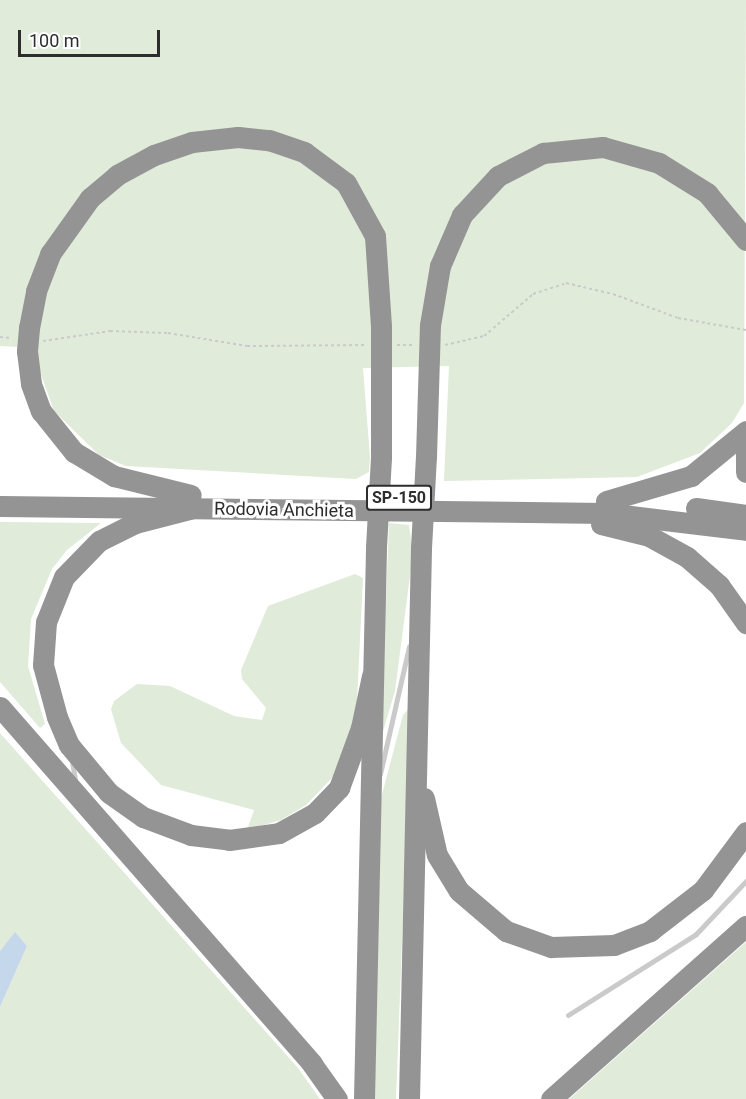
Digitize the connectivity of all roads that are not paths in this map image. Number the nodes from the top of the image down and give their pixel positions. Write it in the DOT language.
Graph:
graph roads {
  1 [pos="746,240"];
  2 [pos="746,431"];
  3 [pos="746,472"];
  4 [pos="0,493"];
  5 [pos="606,501"];
  6 [pos="192,502"];
  7 [pos="0,506"];
  8 [pos="508,514"];
  9 [pos="746,515"];
  10 [pos="746,530"];
  11 [pos="418,602"];
  12 [pos="746,623"];
  13 [pos="372,676"];
  14 [pos="0,707"];
  15 [pos="415,733"];
  16 [pos="69,745"];
  17 [pos="78,798"];
  18 [pos="371,808"];
  19 [pos="746,832"];
  20 [pos="746,881"];
  21 [pos="746,926"];
  22 [pos="568,1015"];
  23 [pos="337,1099"];
  24 [pos="364,1099"];
  25 [pos="409,1099"];
  26 [pos="551,1099"];
  1 -- 11 [label="highway, bridge"];
  2 -- 3 [label="highway"];
  2 -- 5 [label="highway"];
  4 -- 6 [label="highway, Rodovia Anchieta / SP-150"];
  5 -- 6 [label="highway, Rodovia Anchieta / SP-150"];
  5 -- 9 [label="highway, Rodovia Anchieta / SP-150"];
  6 -- 7 [label="highway, Rodovia Anchieta / SP-150"];
  6 -- 8 [label="highway, Rodovia Anchieta / SP-150"];
  6 -- 13 [label="highway, bridge"];
  6 -- 16 [label="highway"];
  8 -- 10 [label="highway, Rodovia Anchieta / SP-150"];
  8 -- 12 [label="highway"];
  11 -- 15 [label="highway"];
  11 -- 18 [label="lane"];
  13 -- 16 [label="highway"];
  13 -- 18 [label="highway"];
  14 -- 17 [label="highway"];
  15 -- 19 [label="highway"];
  15 -- 25 [label="highway"];
  16 -- 17 [label="lane"];
  17 -- 23 [label="highway"];
  18 -- 24 [label="highway"];
  20 -- 22 [label="lane"];
  21 -- 26 [label="highway"];
}
